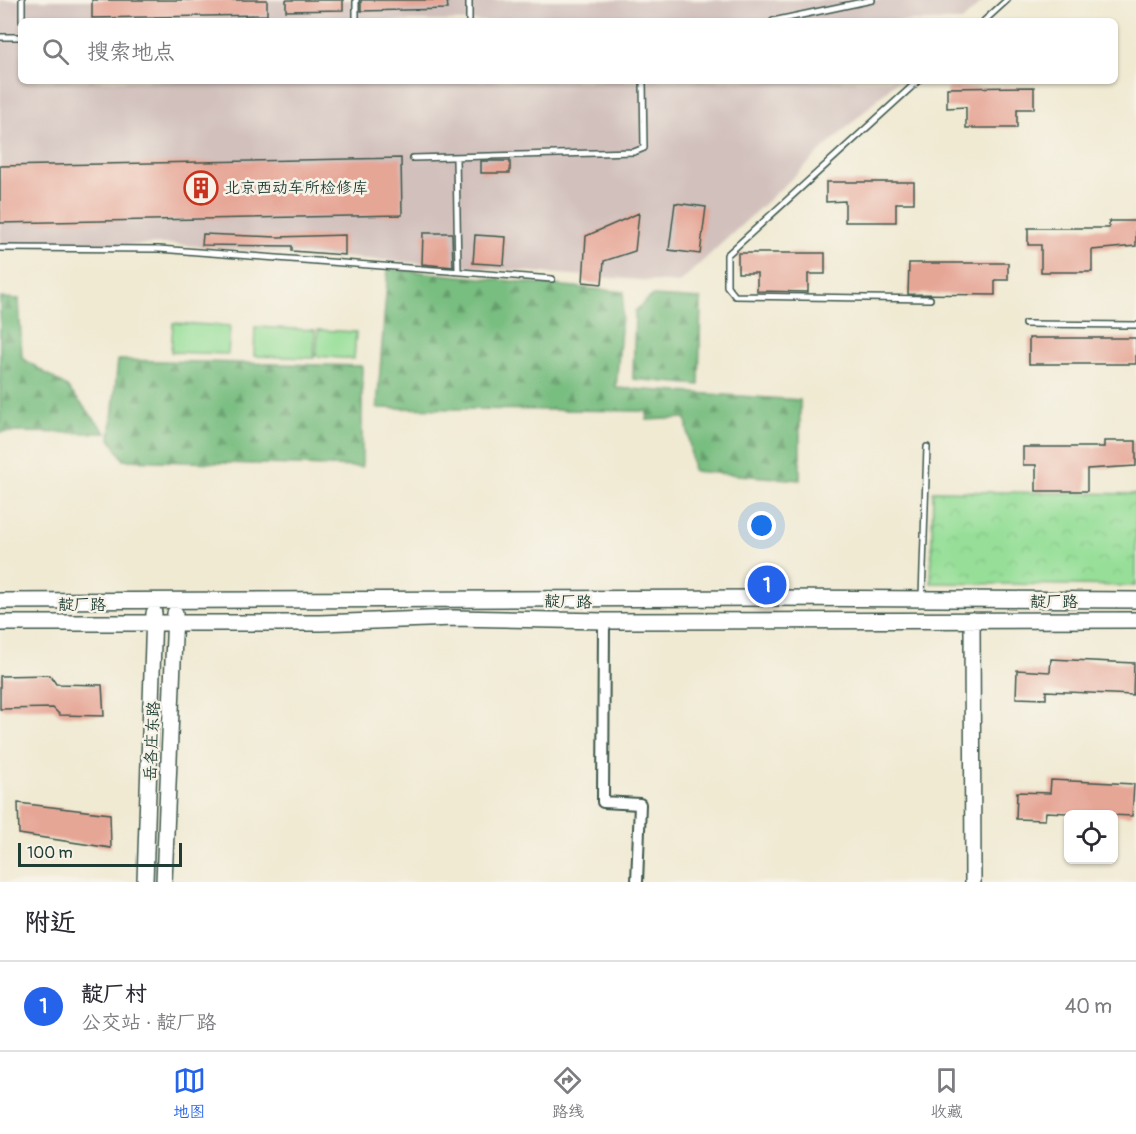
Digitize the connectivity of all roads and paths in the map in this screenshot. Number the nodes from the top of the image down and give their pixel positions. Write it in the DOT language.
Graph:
graph roads {
  1 [pos="22,0"];
  2 [pos="356,0"];
  3 [pos="469,0"];
  4 [pos="872,0"];
  5 [pos="1006,0"];
  6 [pos="22,18"];
  7 [pos="356,18"];
  8 [pos="469,18"];
  9 [pos="787,18"];
  10 [pos="987,18"];
  11 [pos="0,37"];
  12 [pos="18,37"];
  13 [pos="643,84"];
  14 [pos="915,84"];
  15 [pos="413,158"];
  16 [pos="456,158"];
  17 [pos="0,248"];
  18 [pos="458,271"];
  19 [pos="552,279"];
  20 [pos="930,299"];
  21 [pos="1025,324"];
  22 [pos="1136,326"];
  23 [pos="927,447"];
  24 [pos="922,599"];
  25 [pos="1136,600"];
  26 [pos="0,601"];
  27 [pos="155,601"];
  28 [pos="176,601"];
  29 [pos="972,620"];
  30 [pos="1136,620"];
  31 [pos="604,621"];
  32 [pos="0,623"];
  33 [pos="154,623"];
  34 [pos="175,623"];
  35 [pos="145,882"];
  36 [pos="164,882"];
  37 [pos="637,882"];
  38 [pos="974,882"];
  1 -- 6 [label="lane"];
  2 -- 7 [label="lane"];
  3 -- 8 [label="lane"];
  4 -- 9 [label="lane"];
  5 -- 10 [label="lane"];
  11 -- 12 [label="lane"];
  13 -- 16 [label="lane"];
  14 -- 20 [label="lane"];
  15 -- 16 [label="lane"];
  16 -- 18 [label="lane"];
  17 -- 18 [label="lane"];
  18 -- 19 [label="lane"];
  21 -- 22 [label="lane"];
  23 -- 24 [label="lane"];
  24 -- 25 [label="main road"];
  24 -- 28 [label="main road"];
  26 -- 27 [label="main road"];
  27 -- 28 [label="main road"];
  27 -- 33 [label="main road, 岳各庄东路"];
  28 -- 34 [label="main road, 岳各庄东路"];
  29 -- 30 [label="main road, 靛厂路"];
  29 -- 31 [label="main road, 靛厂路"];
  29 -- 38 [label="main road"];
  31 -- 34 [label="main road, 靛厂路"];
  31 -- 37 [label="street"];
  32 -- 33 [label="main road, 靛厂路"];
  33 -- 34 [label="main road, 靛厂路"];
  33 -- 35 [label="main road, 岳各庄东路"];
  34 -- 36 [label="main road, 岳各庄东路"];
}
